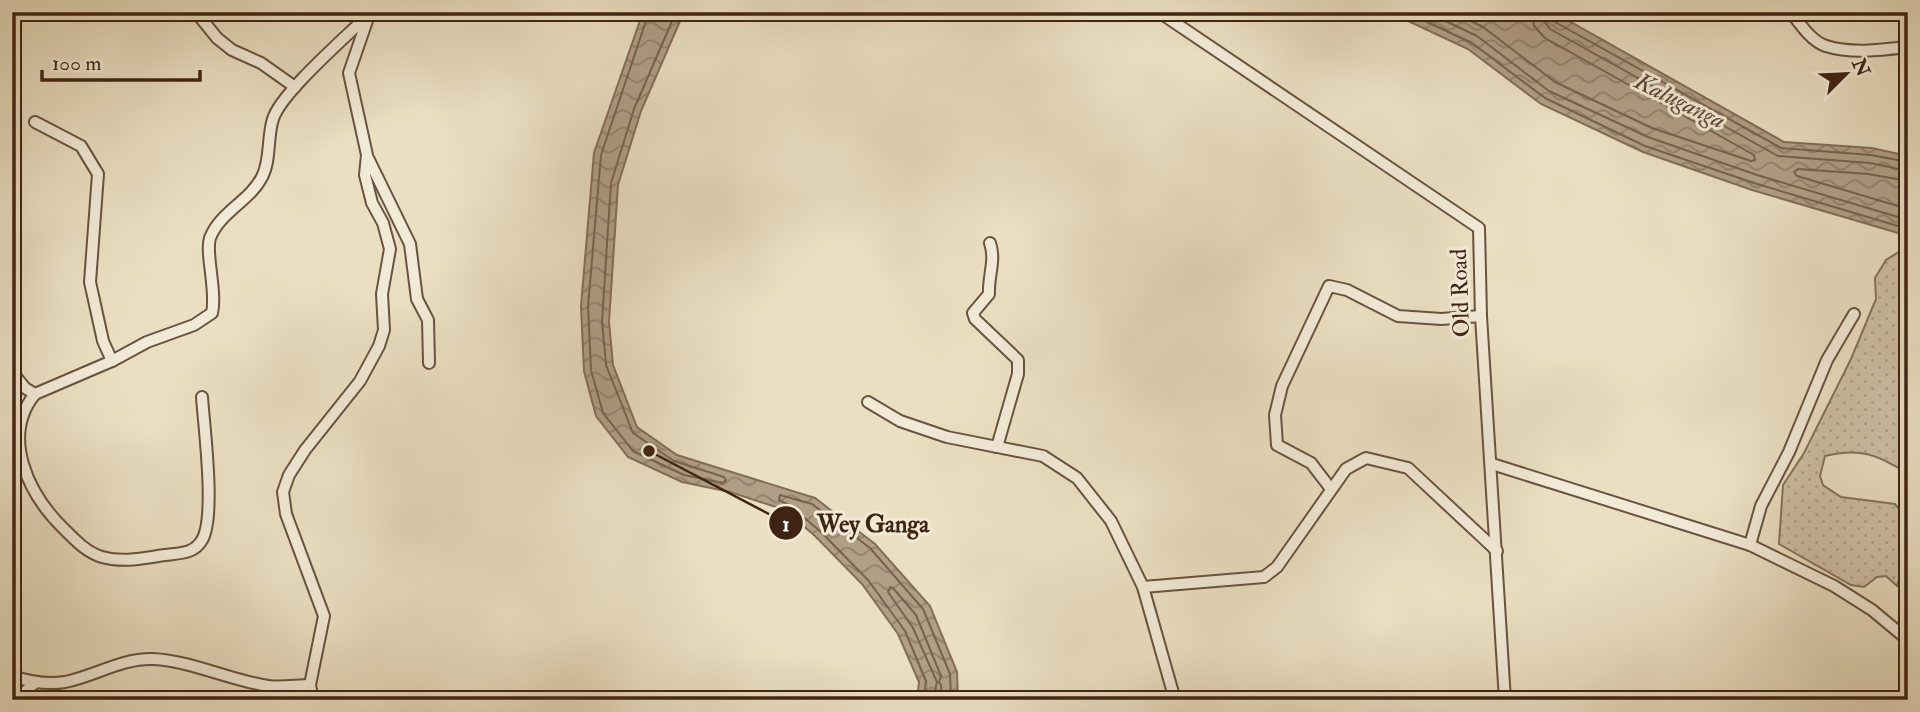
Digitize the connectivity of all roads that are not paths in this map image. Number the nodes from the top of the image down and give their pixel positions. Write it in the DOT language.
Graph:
graph roads {
  1 [pos="195,12"];
  2 [pos="1159,12"];
  3 [pos="1791,12"];
  4 [pos="369,13"];
  5 [pos="1908,47"];
  6 [pos="295,87"];
  7 [pos="35,121"];
  8 [pos="367,155"];
  9 [pos="990,243"];
  10 [pos="1854,314"];
  11 [pos="1481,316"];
  12 [pos="112,361"];
  13 [pos="429,363"];
  14 [pos="12,372"];
  15 [pos="35,394"];
  16 [pos="202,397"];
  17 [pos="868,402"];
  18 [pos="996,447"];
  19 [pos="1492,464"];
  20 [pos="1331,489"];
  21 [pos="1749,545"];
  22 [pos="1497,551"];
  23 [pos="1143,587"];
  24 [pos="1908,639"];
  25 [pos="12,676"];
  26 [pos="35,683"];
  27 [pos="310,685"];
  28 [pos="15,700"];
  29 [pos="313,700"];
  30 [pos="1175,700"];
  31 [pos="1505,700"];
  1 -- 6 [label="street"];
  2 -- 11 [label="street, Old Road"];
  3 -- 5 [label="street"];
  4 -- 6 [label="street"];
  4 -- 8 [label="street"];
  6 -- 12 [label="street"];
  7 -- 12 [label="street"];
  8 -- 13 [label="street"];
  8 -- 27 [label="street"];
  9 -- 18 [label="street"];
  10 -- 21 [label="street"];
  11 -- 19 [label="street, Old Road"];
  11 -- 20 [label="street"];
  12 -- 15 [label="street"];
  14 -- 15 [label="street"];
  15 -- 16 [label="street"];
  17 -- 18 [label="street"];
  18 -- 23 [label="street"];
  19 -- 21 [label="street"];
  19 -- 22 [label="street, Old Road"];
  20 -- 22 [label="street"];
  20 -- 23 [label="street"];
  21 -- 24 [label="street"];
  22 -- 31 [label="street, Old Road"];
  23 -- 30 [label="street"];
  25 -- 26 [label="street"];
  26 -- 27 [label="street"];
  26 -- 28 [label="street"];
  27 -- 29 [label="street"];
}
